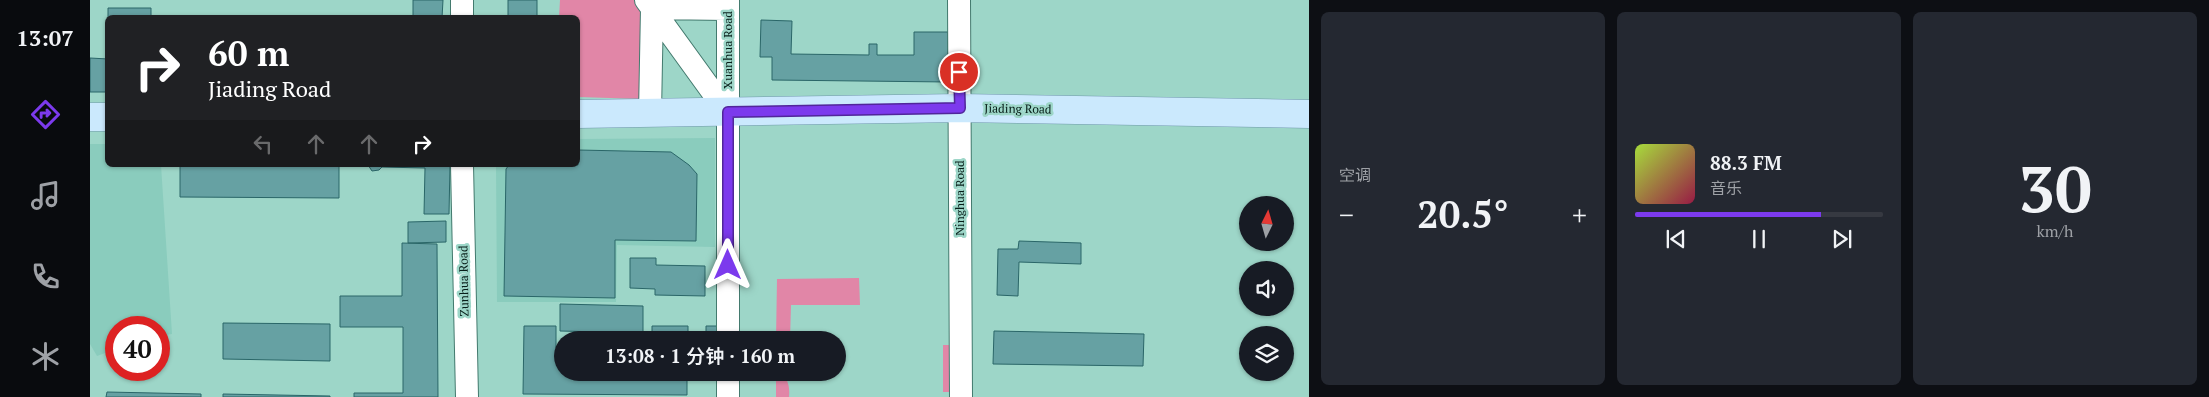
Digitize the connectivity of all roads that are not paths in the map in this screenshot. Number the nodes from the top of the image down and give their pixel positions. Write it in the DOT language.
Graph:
graph roads {
  1 [pos="462,0"];
  2 [pos="959,0"];
  3 [pos="649,4"];
  4 [pos="728,4"];
  5 [pos="462,15"];
  6 [pos="960,108"];
  7 [pos="728,112"];
  8 [pos="650,113"];
  9 [pos="580,114"];
  10 [pos="1309,114"];
  11 [pos="90,117"];
  12 [pos="105,117"];
  13 [pos="462,167"];
  14 [pos="728,331"];
  15 [pos="728,381"];
  16 [pos="466,397"];
  17 [pos="728,397"];
  18 [pos="960,397"];
  1 -- 5 [label="street"];
  2 -- 6 [label="street, Ninghua Road"];
  3 -- 4 [label="street"];
  3 -- 7 [label="street"];
  3 -- 8 [label="street"];
  4 -- 7 [label="street, Xuanhua Road"];
  6 -- 7 [label="main road, Jiading Road"];
  6 -- 10 [label="main road, Jiading Road"];
  6 -- 18 [label="street, Ninghua Road"];
  7 -- 8 [label="main road, Jiading Road"];
  7 -- 14 [label="street, Xuanhua Road"];
  8 -- 9 [label="main road, Jiading Road"];
  11 -- 12 [label="main road"];
  13 -- 16 [label="street, Zunhua Road"];
  15 -- 17 [label="street"];
}
